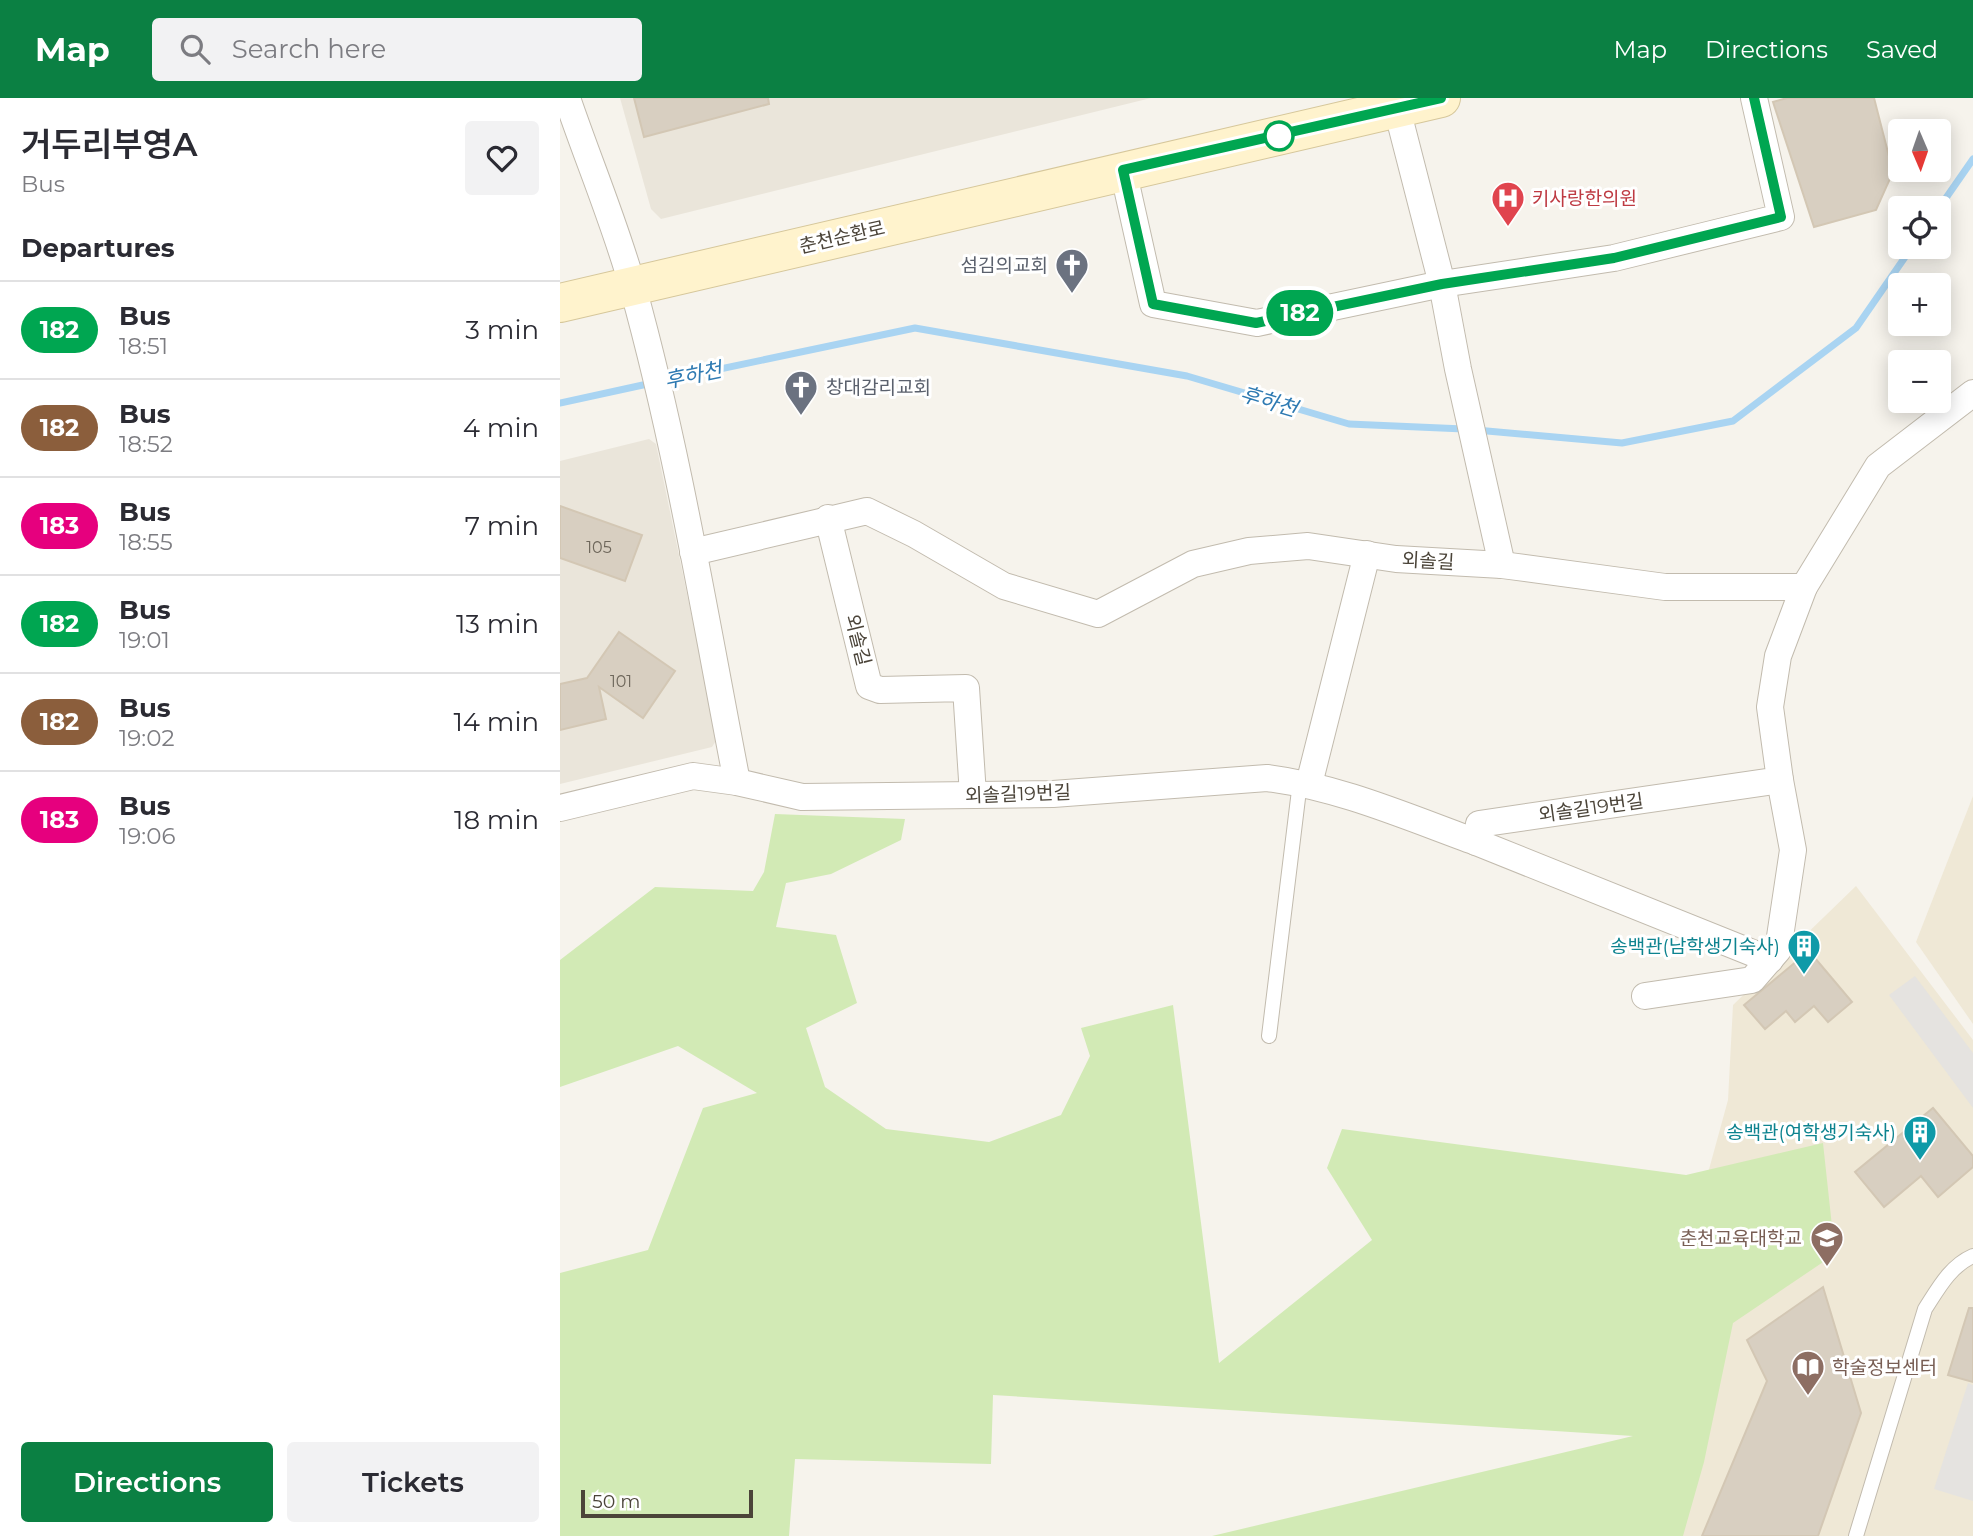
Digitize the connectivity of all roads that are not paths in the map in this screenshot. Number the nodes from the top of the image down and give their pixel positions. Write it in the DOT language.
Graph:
graph roads {
  1 [pos="566,98"];
  2 [pos="1441,98"];
  3 [pos="1754,98"];
  4 [pos="1394,104"];
  5 [pos="1123,170"];
  6 [pos="1442,284"];
  7 [pos="632,286"];
  8 [pos="560,303"];
  9 [pos="1973,393"];
  10 [pos="828,518"];
  11 [pos="693,552"];
  12 [pos="1367,554"];
  13 [pos="1502,565"];
  14 [pos="1804,587"];
  15 [pos="1780,780"];
  16 [pos="737,782"];
  17 [pos="1304,783"];
  18 [pos="973,795"];
  19 [pos="560,808"];
  20 [pos="1476,842"];
  21 [pos="1770,960"];
  22 [pos="1645,996"];
  23 [pos="1269,1037"];
  24 [pos="1973,1256"];
  25 [pos="1856,1536"];
  1 -- 7 [label="street"];
  2 -- 4 [label="street, 춘천순환로"];
  3 -- 6 [label="street"];
  4 -- 5 [label="street, 춘천순환로"];
  4 -- 6 [label="street"];
  5 -- 6 [label="street"];
  5 -- 7 [label="street, 춘천순환로"];
  6 -- 13 [label="street"];
  7 -- 8 [label="street, 춘천순환로"];
  7 -- 11 [label="street"];
  9 -- 14 [label="street"];
  10 -- 11 [label="street, 외솔길"];
  10 -- 12 [label="street, 외솔길"];
  10 -- 18 [label="street, 외솔길"];
  11 -- 16 [label="street"];
  12 -- 13 [label="street, 외솔길"];
  12 -- 17 [label="street"];
  13 -- 14 [label="street, 외솔길"];
  14 -- 15 [label="street"];
  15 -- 20 [label="street, 외솔길19번길"];
  15 -- 21 [label="street"];
  16 -- 18 [label="street, 외솔길19번길"];
  16 -- 19 [label="street, 외솔길19번길"];
  17 -- 18 [label="street, 외솔길19번길"];
  17 -- 20 [label="street, 외솔길19번길"];
  17 -- 23 [label="lane"];
  20 -- 21 [label="street"];
  21 -- 22 [label="street"];
  24 -- 25 [label="lane"];
}
